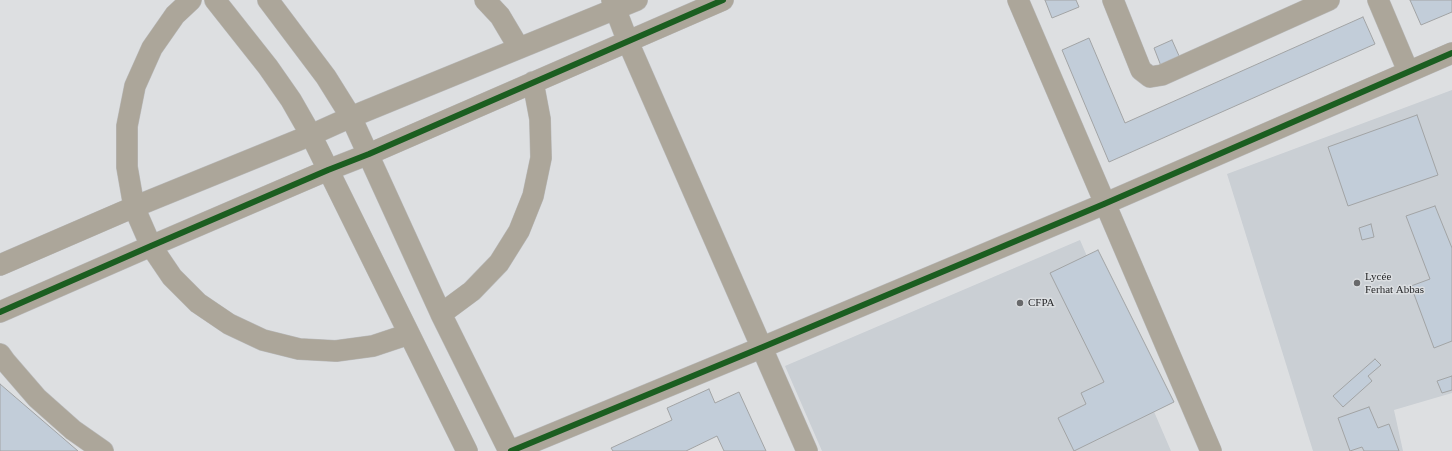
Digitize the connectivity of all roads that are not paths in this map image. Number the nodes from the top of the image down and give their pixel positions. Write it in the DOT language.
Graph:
graph roads {
  1 [pos="191,0"];
  2 [pos="215,0"];
  3 [pos="268,0"];
  4 [pos="486,0"];
  5 [pos="637,0"];
  6 [pos="724,0"];
  7 [pos="1018,0"];
  8 [pos="1113,0"];
  9 [pos="1329,0"];
  10 [pos="1378,0"];
  11 [pos="613,5"];
  12 [pos="628,42"];
  13 [pos="519,48"];
  14 [pos="1452,53"];
  15 [pos="1408,72"];
  16 [pos="533,82"];
  17 [pos="351,117"];
  18 [pos="311,135"];
  19 [pos="369,154"];
  20 [pos="328,170"];
  21 [pos="1104,204"];
  22 [pos="134,207"];
  23 [pos="151,246"];
  24 [pos="0,265"];
  25 [pos="0,312"];
  26 [pos="441,314"];
  27 [pos="409,334"];
  28 [pos="762,347"];
  29 [pos="0,354"];
  30 [pos="103,451"];
  31 [pos="467,451"];
  32 [pos="510,451"];
  33 [pos="807,451"];
  34 [pos="1211,451"];
  1 -- 22 [label="street"];
  2 -- 18 [label="street"];
  3 -- 17 [label="street"];
  4 -- 13 [label="street"];
  5 -- 11 [label="street"];
  6 -- 12 [label="street"];
  7 -- 21 [label="street"];
  8 -- 9 [label="street"];
  10 -- 15 [label="street"];
  11 -- 12 [label="street"];
  11 -- 13 [label="street"];
  12 -- 16 [label="street"];
  12 -- 28 [label="street"];
  13 -- 17 [label="street"];
  14 -- 15 [label="street"];
  15 -- 21 [label="street"];
  16 -- 19 [label="street"];
  16 -- 26 [label="street"];
  17 -- 18 [label="street"];
  17 -- 19 [label="street"];
  18 -- 20 [label="street"];
  18 -- 22 [label="street"];
  19 -- 20 [label="street"];
  19 -- 26 [label="street"];
  20 -- 23 [label="street"];
  20 -- 27 [label="street"];
  21 -- 28 [label="street"];
  21 -- 34 [label="street"];
  22 -- 23 [label="street"];
  22 -- 24 [label="street"];
  23 -- 25 [label="street"];
  23 -- 27 [label="street"];
  26 -- 32 [label="street"];
  27 -- 31 [label="street"];
  28 -- 32 [label="street"];
  28 -- 33 [label="street"];
  29 -- 30 [label="street"];
}
